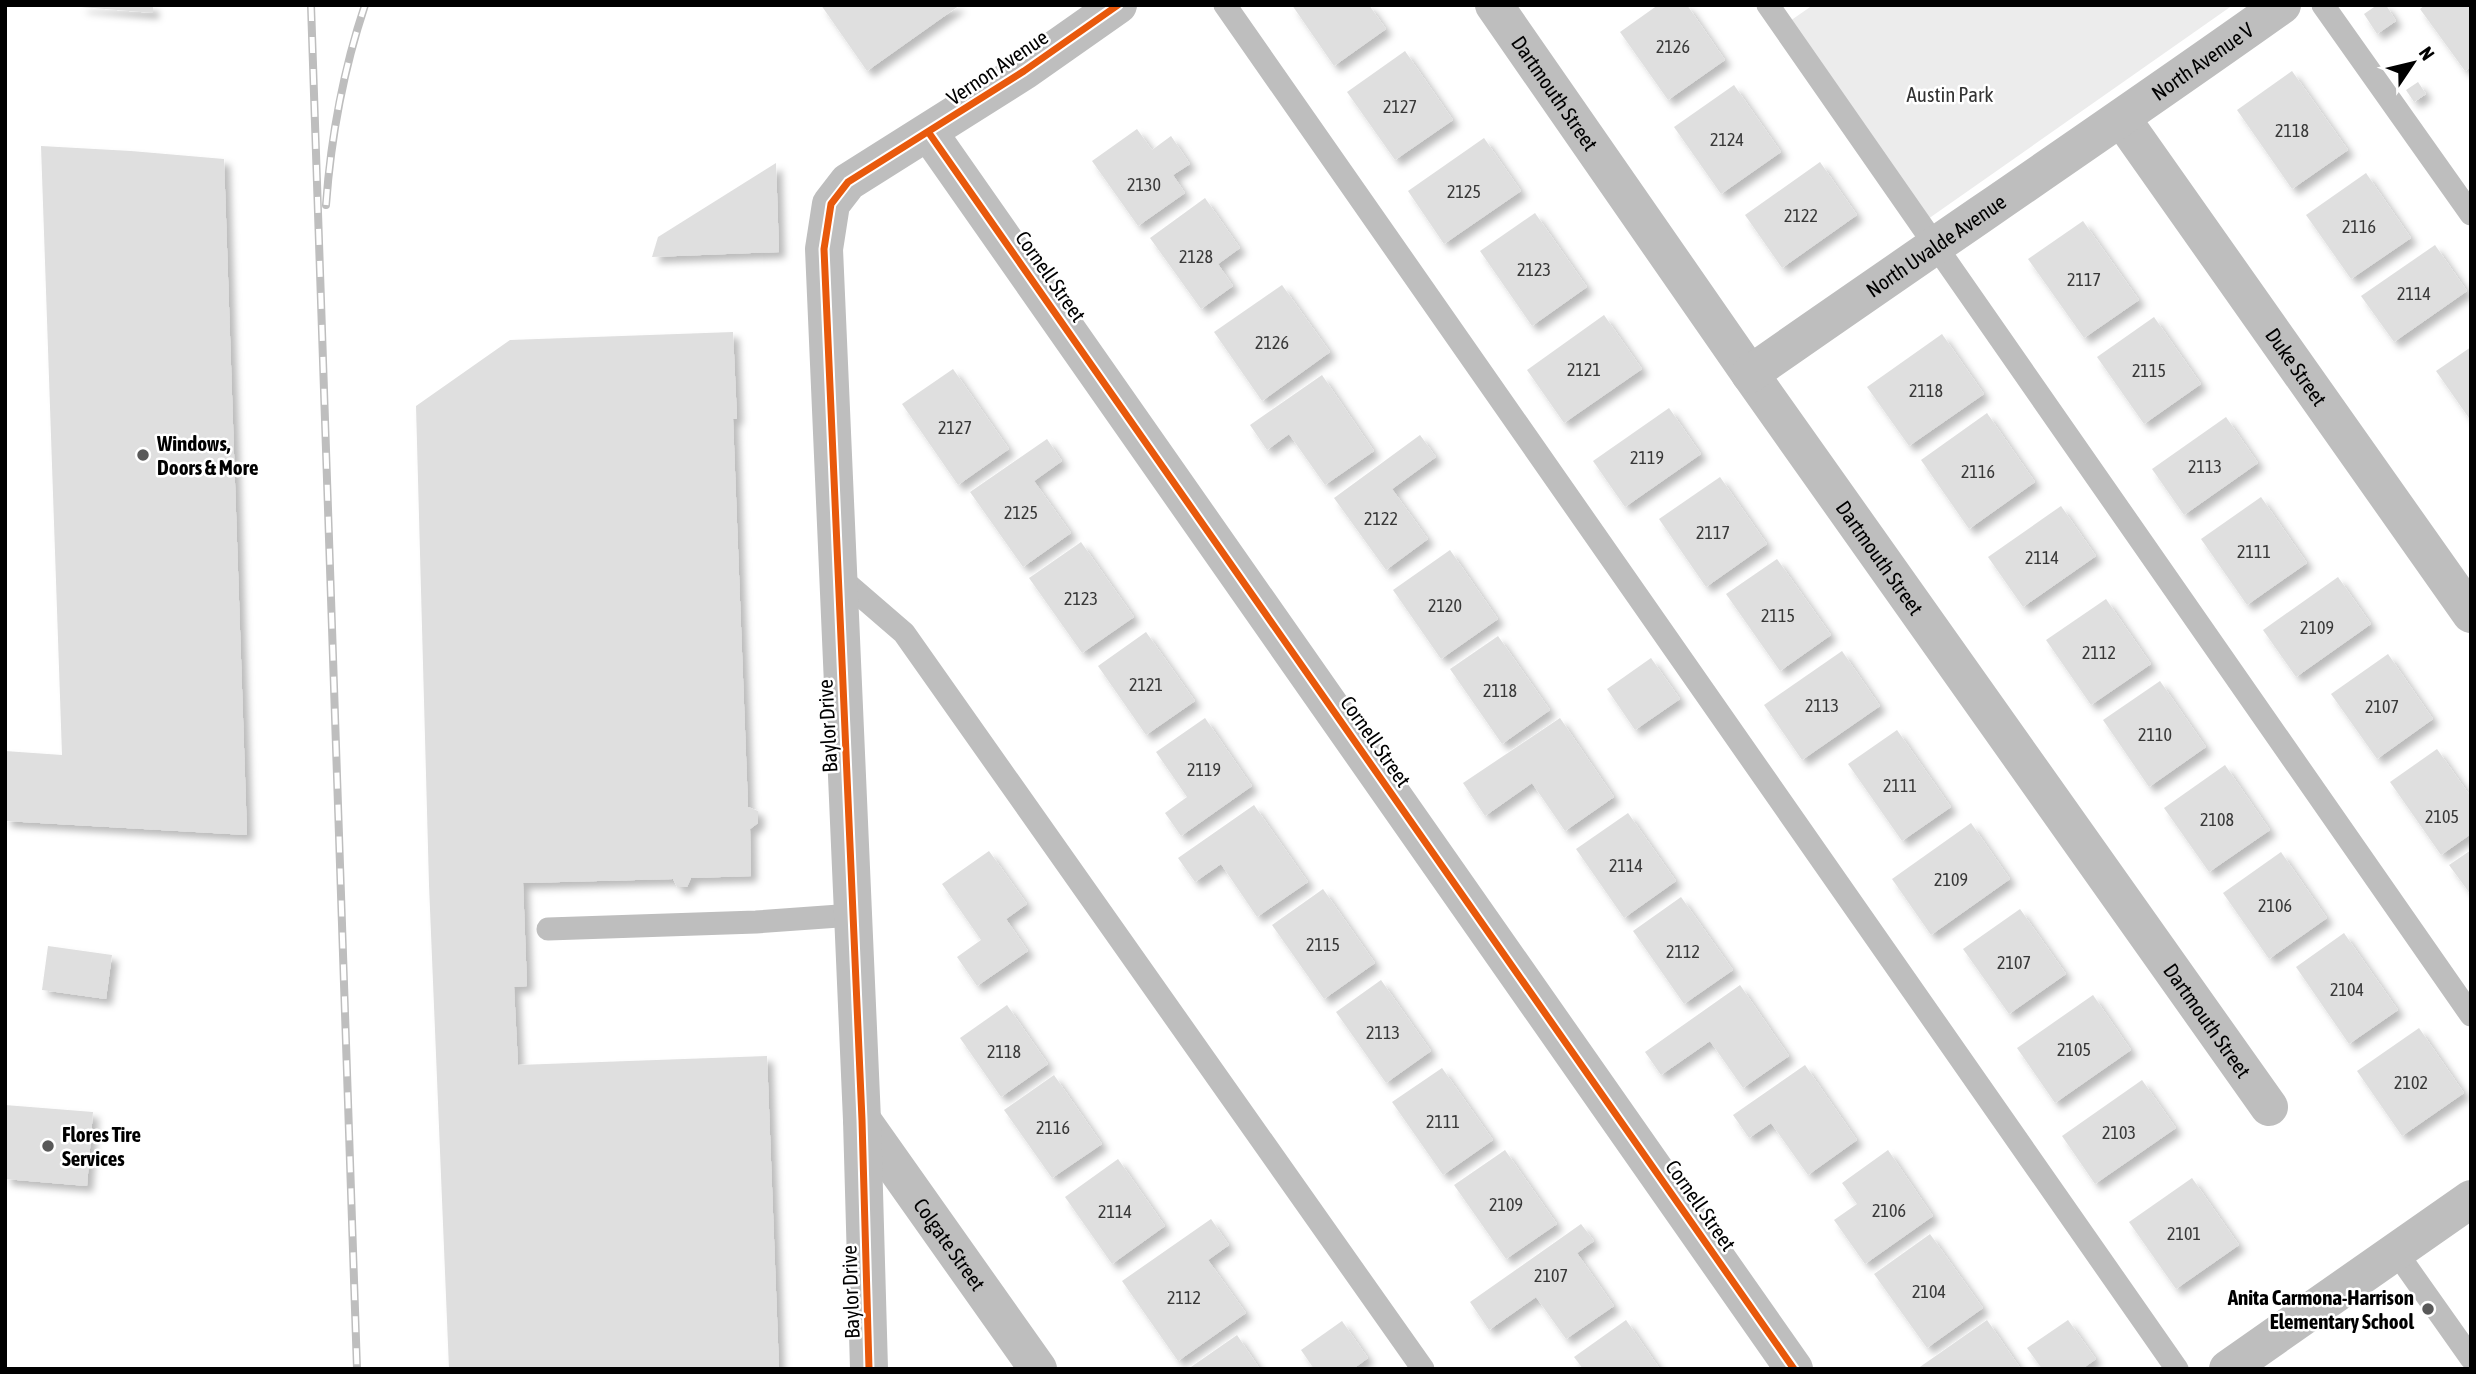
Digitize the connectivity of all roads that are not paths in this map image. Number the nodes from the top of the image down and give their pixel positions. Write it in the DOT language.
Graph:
graph roads {
  1 [pos="1118,5"];
  2 [pos="1225,5"];
  3 [pos="1494,5"];
  4 [pos="1768,5"];
  5 [pos="2282,5"];
  6 [pos="2323,5"];
  7 [pos="2122,119"];
  8 [pos="929,133"];
  9 [pos="2471,214"];
  10 [pos="1934,245"];
  11 [pos="1750,374"];
  12 [pos="838,576"];
  13 [pos="2471,614"];
  14 [pos="853,915"];
  15 [pos="548,929"];
  16 [pos="2471,1015"];
  17 [pos="2269,1107"];
  18 [pos="862,1120"];
  19 [pos="2471,1199"];
  20 [pos="2396,1252"];
  21 [pos="2471,1358"];
  22 [pos="869,1369"];
  23 [pos="1038,1369"];
  24 [pos="1423,1369"];
  25 [pos="1794,1369"];
  26 [pos="2177,1369"];
  27 [pos="2228,1369"];
  1 -- 8 [label="street, Vernon Avenue"];
  2 -- 26 [label="lane"];
  3 -- 11 [label="street, Dartmouth Street"];
  4 -- 10 [label="lane"];
  5 -- 7 [label="street, North Avenue V"];
  6 -- 9 [label="lane"];
  7 -- 10 [label="street, North Uvalde Avenue"];
  7 -- 13 [label="street, Duke Street"];
  8 -- 12 [label="street, Baylor Drive"];
  8 -- 25 [label="street, Cornell Street"];
  10 -- 11 [label="street, North Uvalde Avenue"];
  10 -- 16 [label="lane"];
  11 -- 17 [label="street, Dartmouth Street"];
  12 -- 14 [label="street, Baylor Drive"];
  12 -- 24 [label="lane"];
  14 -- 15 [label="lane"];
  14 -- 18 [label="street, Baylor Drive"];
  18 -- 22 [label="street, Baylor Drive"];
  18 -- 23 [label="street, Colgate Street"];
  19 -- 20 [label="street"];
  20 -- 21 [label="lane"];
  20 -- 27 [label="street"];
}
